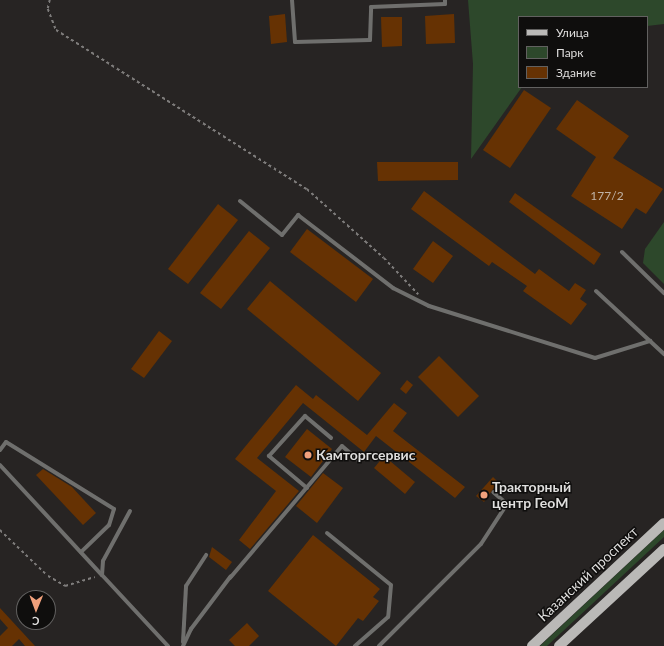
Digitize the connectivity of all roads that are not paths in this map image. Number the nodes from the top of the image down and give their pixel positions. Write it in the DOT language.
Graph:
graph roads {
  1 [pos="292,0"];
  2 [pos="445,0"];
  3 [pos="240,201"];
  4 [pos="622,252"];
  5 [pos="596,291"];
  6 [pos="664,293"];
  7 [pos="650,341"];
  8 [pos="664,354"];
  9 [pos="331,438"];
  10 [pos="0,450"];
  11 [pos="357,458"];
  12 [pos="0,464"];
  13 [pos="307,488"];
  14 [pos="493,492"];
  15 [pos="130,511"];
  16 [pos="664,523"];
  17 [pos="327,533"];
  18 [pos="664,549"];
  19 [pos="81,552"];
  20 [pos="206,555"];
  21 [pos="234,573"];
  22 [pos="102,575"];
  23 [pos="230,578"];
  24 [pos="183,644"];
  25 [pos="168,646"];
  26 [pos="355,646"];
  27 [pos="379,646"];
  28 [pos="532,646"];
  29 [pos="560,646"];
  1 -- 2 [label="lane"];
  3 -- 7 [label="lane"];
  4 -- 6 [label="lane"];
  5 -- 7 [label="lane"];
  7 -- 8 [label="lane"];
  9 -- 13 [label="lane"];
  10 -- 19 [label="lane"];
  11 -- 13 [label="lane"];
  12 -- 19 [label="lane"];
  13 -- 23 [label="lane"];
  14 -- 27 [label="lane"];
  15 -- 22 [label="lane"];
  16 -- 28 [label="main road, Казанский проспект"];
  17 -- 26 [label="lane"];
  18 -- 29 [label="main road"];
  19 -- 22 [label="lane"];
  20 -- 24 [label="lane"];
  21 -- 23 [label="lane"];
  22 -- 25 [label="lane"];
  23 -- 24 [label="lane"];
}
